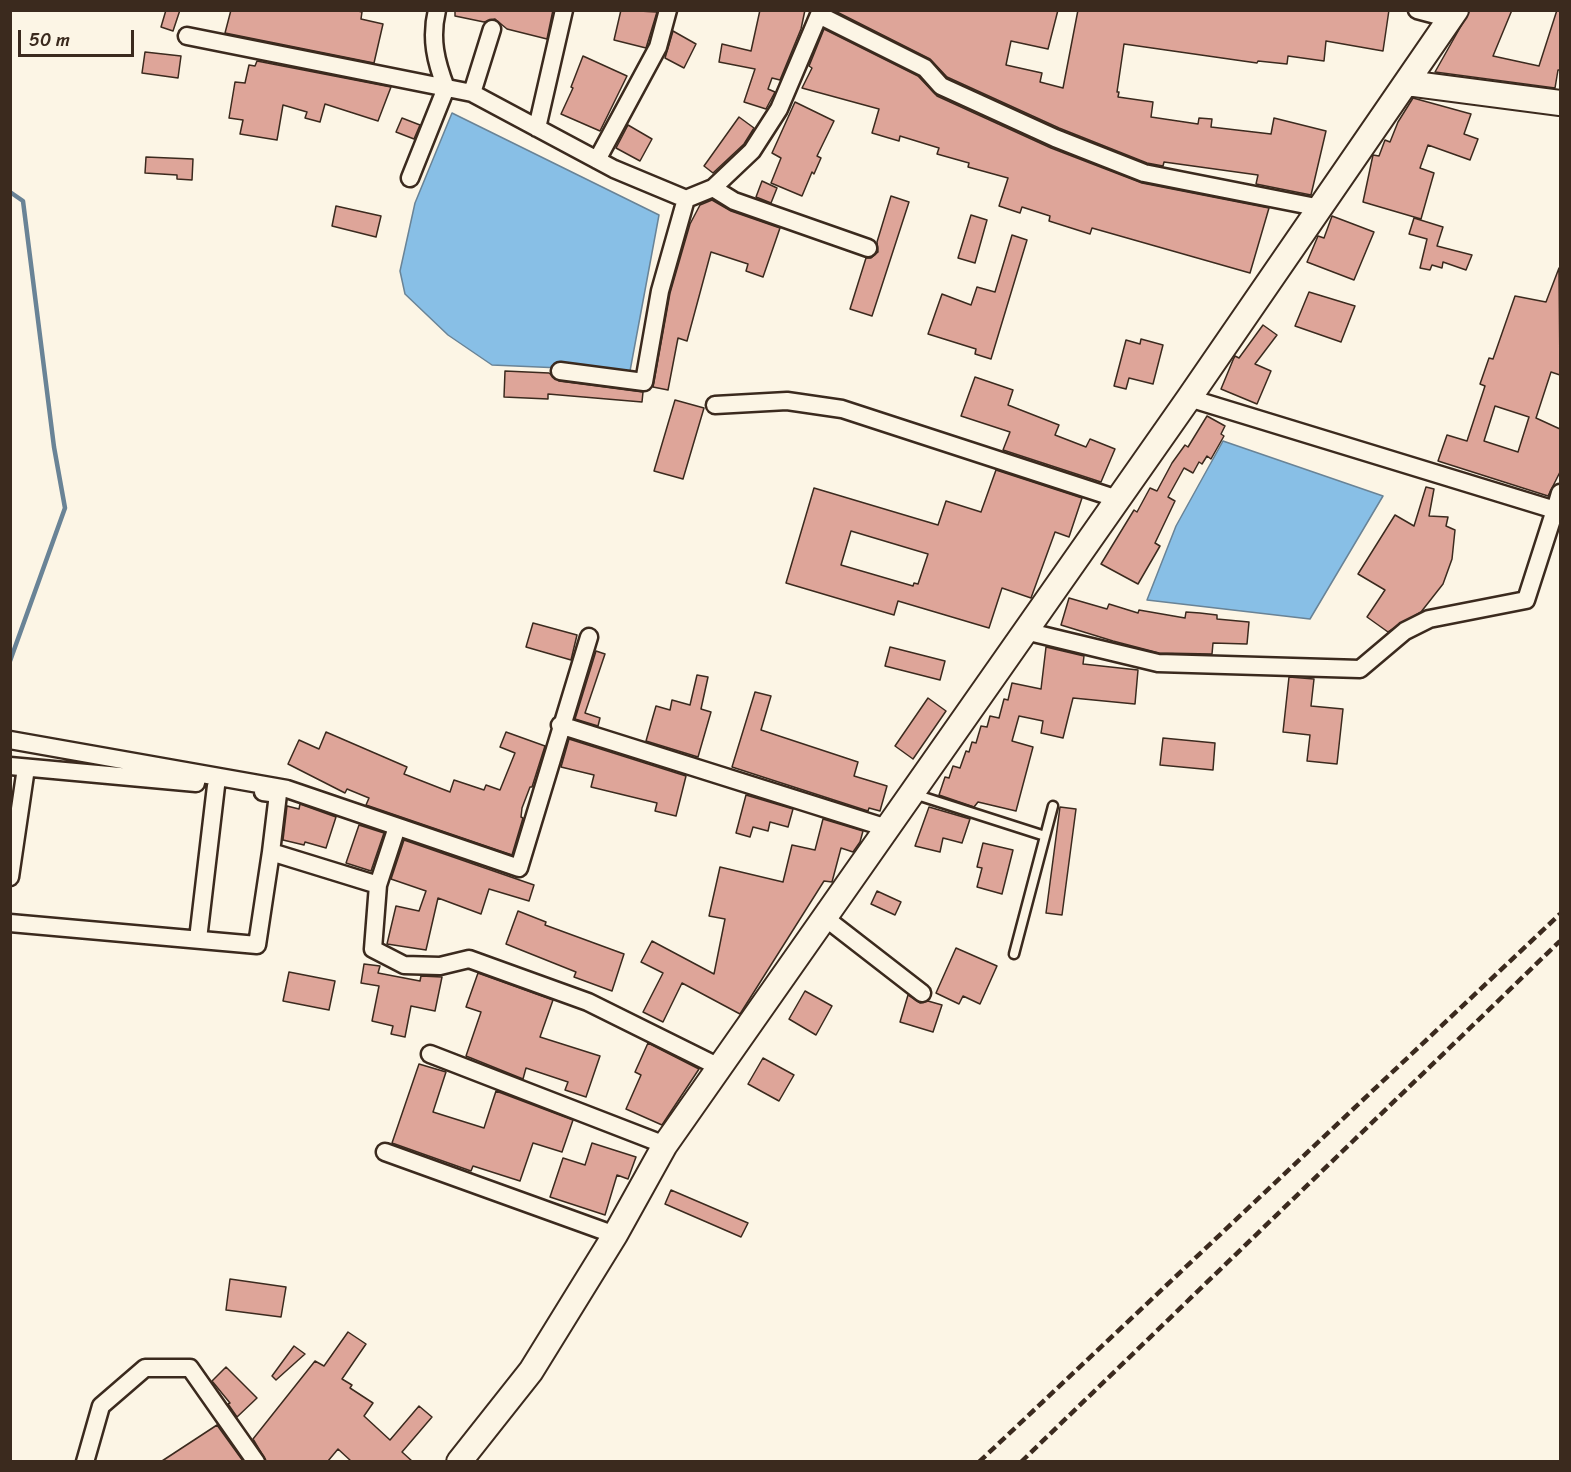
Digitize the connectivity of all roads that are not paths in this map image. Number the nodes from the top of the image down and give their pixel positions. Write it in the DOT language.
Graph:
graph roads {
  1 [pos="437,10"];
  2 [pos="564,10"];
  3 [pos="668,10"];
  4 [pos="1417,10"];
  5 [pos="820,13"];
  6 [pos="1453,15"];
  7 [pos="492,29"];
  8 [pos="187,36"];
  9 [pos="1407,83"];
  10 [pos="446,88"];
  11 [pos="472,93"];
  12 [pos="1558,100"];
  13 [pos="537,128"];
  14 [pos="597,160"];
  15 [pos="410,178"];
  16 [pos="713,189"];
  17 [pos="686,198"];
  18 [pos="1321,208"];
  19 [pos="868,248"];
  20 [pos="560,371"];
  21 [pos="1189,398"];
  22 [pos="715,405"];
  23 [pos="1560,493"];
  24 [pos="1118,499"];
  25 [pos="1558,513"];
  26 [pos="1025,631"];
  27 [pos="589,636"];
  28 [pos="560,725"];
  29 [pos="10,741"];
  30 [pos="18,767"];
  31 [pos="216,786"];
  32 [pos="911,794"];
  33 [pos="1053,806"];
  34 [pos="397,827"];
  35 [pos="887,828"];
  36 [pos="1045,836"];
  37 [pos="271,852"];
  38 [pos="10,877"];
  39 [pos="378,885"];
  40 [pos="824,917"];
  41 [pos="10,922"];
  42 [pos="198,939"];
  43 [pos="1014,954"];
  44 [pos="922,993"];
  45 [pos="430,1054"];
  46 [pos="719,1067"];
  47 [pos="665,1145"];
  48 [pos="385,1152"];
  49 [pos="615,1235"];
  50 [pos="85,1461"];
  51 [pos="256,1461"];
  52 [pos="459,1461"];
  1 -- 10 [label="street"];
  2 -- 13 [label="street"];
  3 -- 14 [label="street"];
  4 -- 6 [label="street"];
  5 -- 16 [label="street"];
  5 -- 18 [label="street"];
  6 -- 9 [label="main road"];
  7 -- 11 [label="street"];
  8 -- 10 [label="street"];
  9 -- 12 [label="main road"];
  9 -- 18 [label="main road"];
  10 -- 11 [label="street"];
  10 -- 15 [label="street"];
  11 -- 13 [label="street"];
  13 -- 14 [label="street"];
  14 -- 17 [label="street"];
  16 -- 17 [label="street"];
  16 -- 19 [label="street"];
  17 -- 20 [label="street"];
  18 -- 21 [label="main road"];
  21 -- 24 [label="main road"];
  21 -- 25 [label="street"];
  22 -- 24 [label="street"];
  23 -- 25 [label="street"];
  24 -- 26 [label="main road"];
  25 -- 26 [label="street"];
  26 -- 32 [label="main road"];
  27 -- 28 [label="street"];
  28 -- 34 [label="street"];
  28 -- 35 [label="street"];
  29 -- 34 [label="street"];
  30 -- 31 [label="street"];
  30 -- 38 [label="street"];
  31 -- 37 [label="street"];
  31 -- 42 [label="street"];
  32 -- 35 [label="main road"];
  32 -- 36 [label="lane"];
  33 -- 36 [label="lane"];
  34 -- 39 [label="street"];
  35 -- 40 [label="main road"];
  36 -- 43 [label="lane"];
  37 -- 39 [label="street"];
  37 -- 42 [label="street"];
  39 -- 46 [label="street"];
  40 -- 44 [label="street"];
  40 -- 46 [label="main road"];
  41 -- 42 [label="street"];
  45 -- 47 [label="street"];
  46 -- 47 [label="main road"];
  47 -- 49 [label="main road"];
  48 -- 49 [label="street"];
  49 -- 52 [label="main road"];
  50 -- 51 [label="street"];
}
